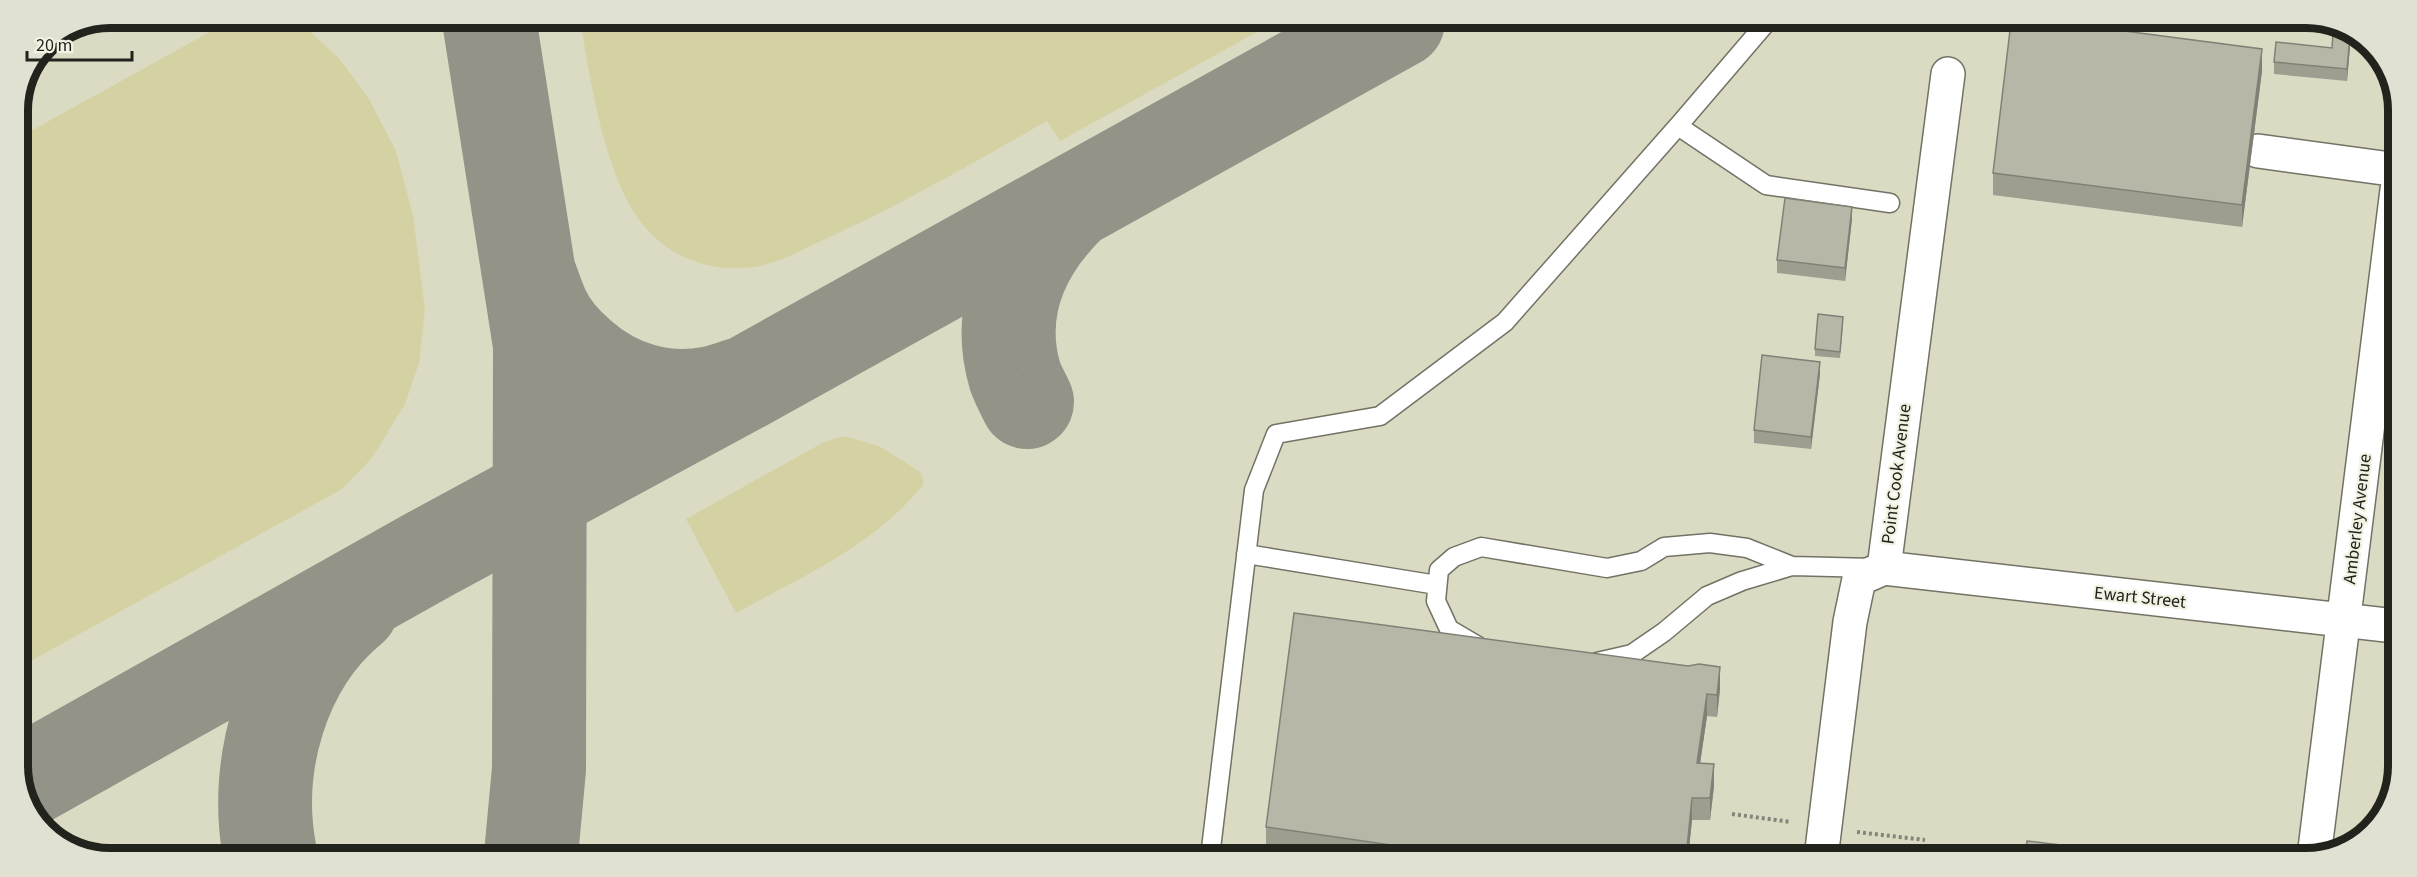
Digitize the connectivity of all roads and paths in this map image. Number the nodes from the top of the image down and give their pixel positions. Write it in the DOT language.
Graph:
graph roads {
  1 [pos="1762,28"];
  2 [pos="1948,74"];
  3 [pos="1678,126"];
  4 [pos="2258,151"];
  5 [pos="2388,169"];
  6 [pos="1890,204"];
  7 [pos="2388,336"];
  8 [pos="2385,382"];
  9 [pos="1246,554"];
  10 [pos="1792,566"];
  11 [pos="1884,568"];
  12 [pos="1437,585"];
  13 [pos="2344,620"];
  14 [pos="2388,625"];
  15 [pos="1497,649"];
  16 [pos="1577,660"];
  17 [pos="2315,847"];
  18 [pos="1211,848"];
  19 [pos="1822,848"];
  1 -- 3 [label="lane"];
  2 -- 11 [label="street, Point Cook Avenue"];
  3 -- 6 [label="lane"];
  3 -- 9 [label="lane"];
  4 -- 5 [label="street"];
  7 -- 8 [label="street, Amberley Avenue"];
  8 -- 13 [label="street, Amberley Avenue"];
  9 -- 12 [label="lane"];
  9 -- 18 [label="lane"];
  10 -- 11 [label="lane"];
  10 -- 12 [label="lane"];
  10 -- 16 [label="lane"];
  11 -- 13 [label="street, Ewart Street"];
  11 -- 19 [label="street, Point Cook Avenue"];
  12 -- 15 [label="lane"];
  13 -- 14 [label="street, Ewart Street"];
  13 -- 17 [label="street, Amberley Avenue"];
}
